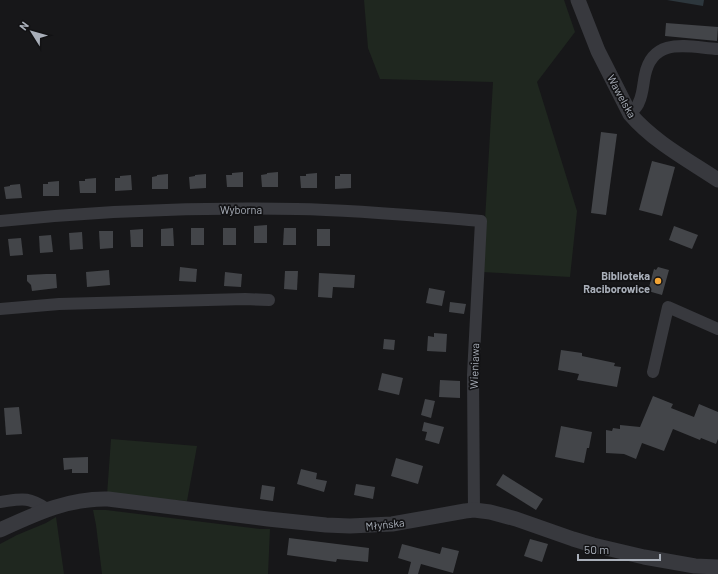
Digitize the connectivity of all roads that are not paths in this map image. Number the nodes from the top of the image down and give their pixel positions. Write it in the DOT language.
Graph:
graph roads {
  1 [pos="578,0"];
  2 [pos="718,49"];
  3 [pos="630,114"];
  4 [pos="718,180"];
  5 [pos="0,221"];
  6 [pos="481,221"];
  7 [pos="269,300"];
  8 [pos="0,309"];
  9 [pos="718,329"];
  10 [pos="653,372"];
  11 [pos="0,502"];
  12 [pos="47,509"];
  13 [pos="474,510"];
  14 [pos="0,530"];
  15 [pos="714,569"];
  1 -- 3 [label="street, Wawelska"];
  2 -- 3 [label="street"];
  3 -- 4 [label="street, Wawelska"];
  5 -- 6 [label="street, Wyborna"];
  6 -- 13 [label="street, Wieniawa"];
  7 -- 8 [label="street"];
  9 -- 10 [label="street"];
  11 -- 12 [label="street"];
  12 -- 13 [label="street, Młyńska"];
  12 -- 14 [label="street, Młyńska"];
  13 -- 15 [label="street, Młyńska"];
}
